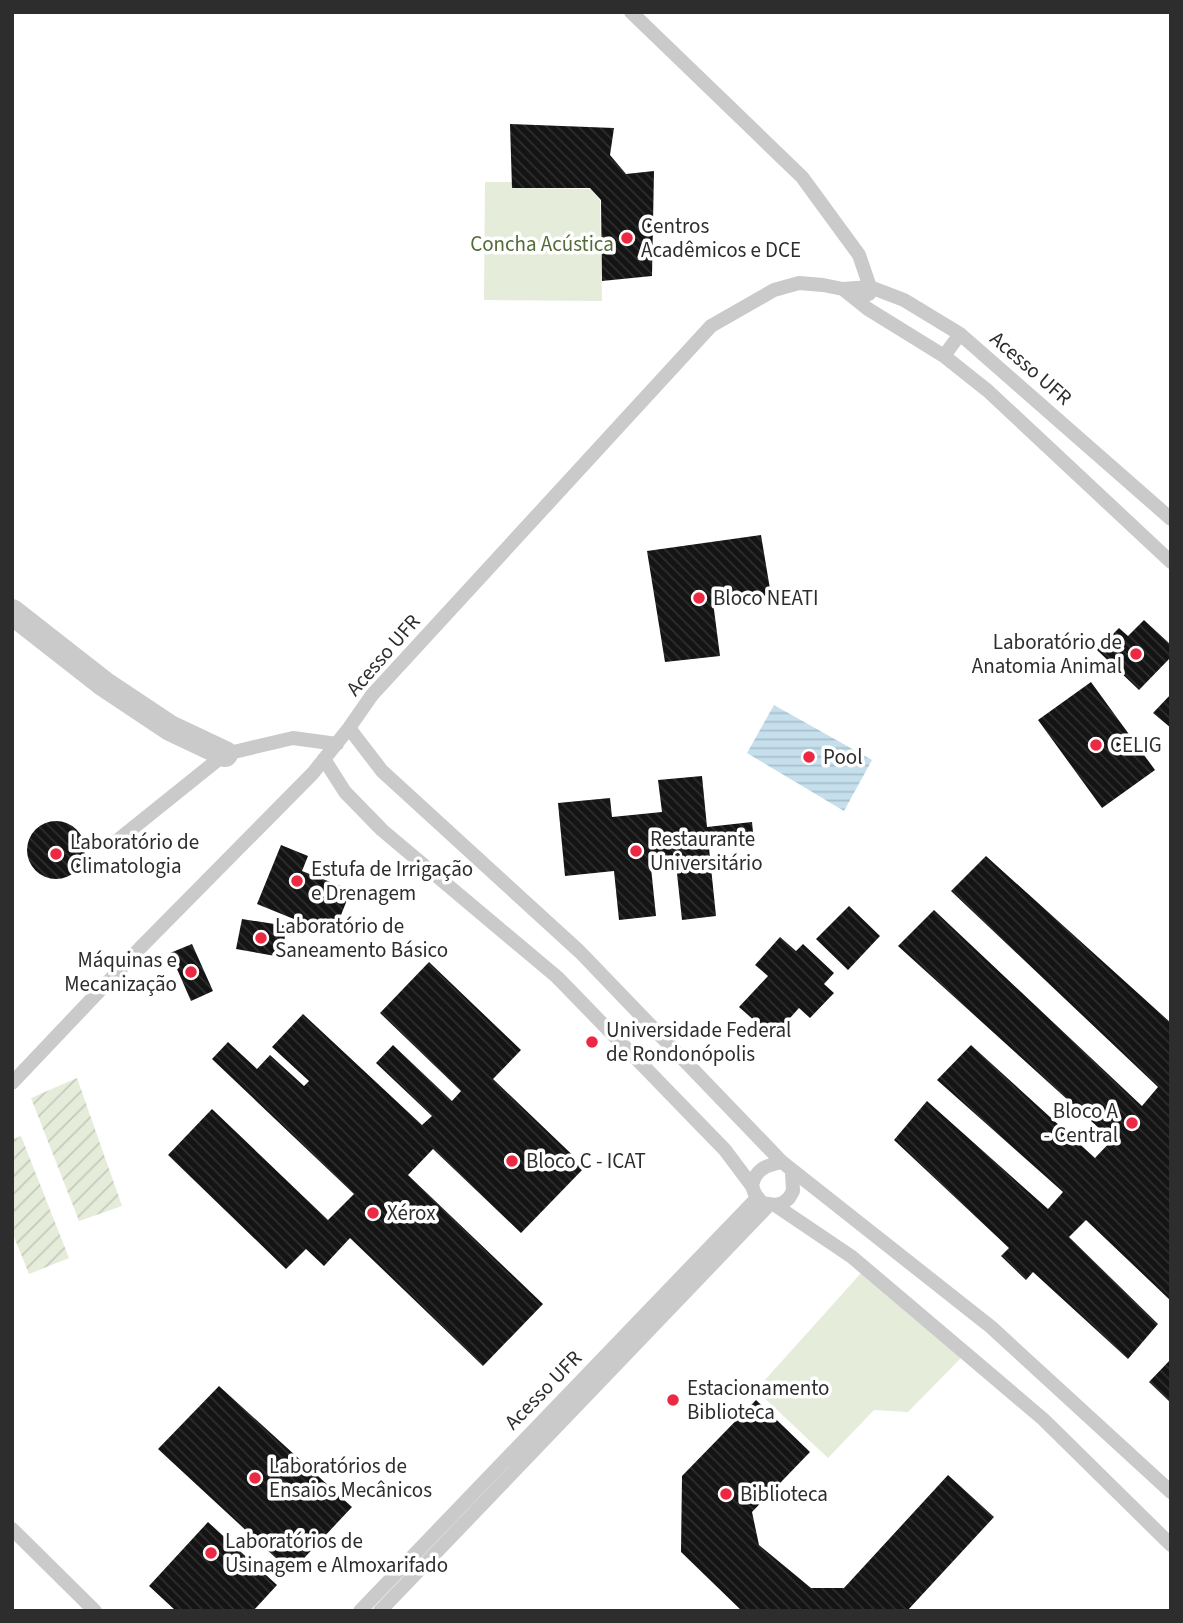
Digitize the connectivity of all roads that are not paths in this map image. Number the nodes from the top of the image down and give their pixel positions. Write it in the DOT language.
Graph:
graph roads {
  1 [pos="631,12"];
  2 [pos="870,287"];
  3 [pos="843,289"];
  4 [pos="868,309"];
  5 [pos="960,334"];
  6 [pos="944,356"];
  7 [pos="1171,519"];
  8 [pos="1171,562"];
  9 [pos="12,612"];
  10 [pos="349,728"];
  11 [pos="337,744"];
  12 [pos="225,754"];
  13 [pos="324,759"];
  14 [pos="113,844"];
  15 [pos="12,1083"];
  16 [pos="787,1167"];
  17 [pos="763,1199"];
  18 [pos="1171,1492"];
  19 [pos="12,1529"];
  20 [pos="1171,1545"];
  21 [pos="95,1611"];
  22 [pos="360,1611"];
  23 [pos="380,1611"];
  1 -- 2 [label="lane"];
  2 -- 3 [label="lane, Acesso UFR"];
  2 -- 4 [label="lane"];
  2 -- 5 [label="lane, Acesso UFR"];
  3 -- 4 [label="lane"];
  3 -- 10 [label="lane, Acesso UFR"];
  4 -- 6 [label="lane"];
  5 -- 6 [label="lane"];
  5 -- 7 [label="lane, Acesso UFR"];
  6 -- 8 [label="lane"];
  9 -- 12 [label="street"];
  10 -- 11 [label="lane"];
  10 -- 16 [label="lane, Acesso UFR"];
  11 -- 12 [label="lane"];
  11 -- 13 [label="lane"];
  12 -- 14 [label="lane"];
  13 -- 15 [label="lane"];
  13 -- 17 [label="lane"];
  16 -- 17 [label="lane, Acesso UFR"];
  16 -- 17 [label="lane, Acesso UFR"];
  16 -- 18 [label="lane, Acesso UFR"];
  17 -- 20 [label="lane"];
  17 -- 22 [label="lane, Acesso UFR"];
  17 -- 23 [label="lane, Acesso UFR"];
  19 -- 21 [label="lane"];
}
